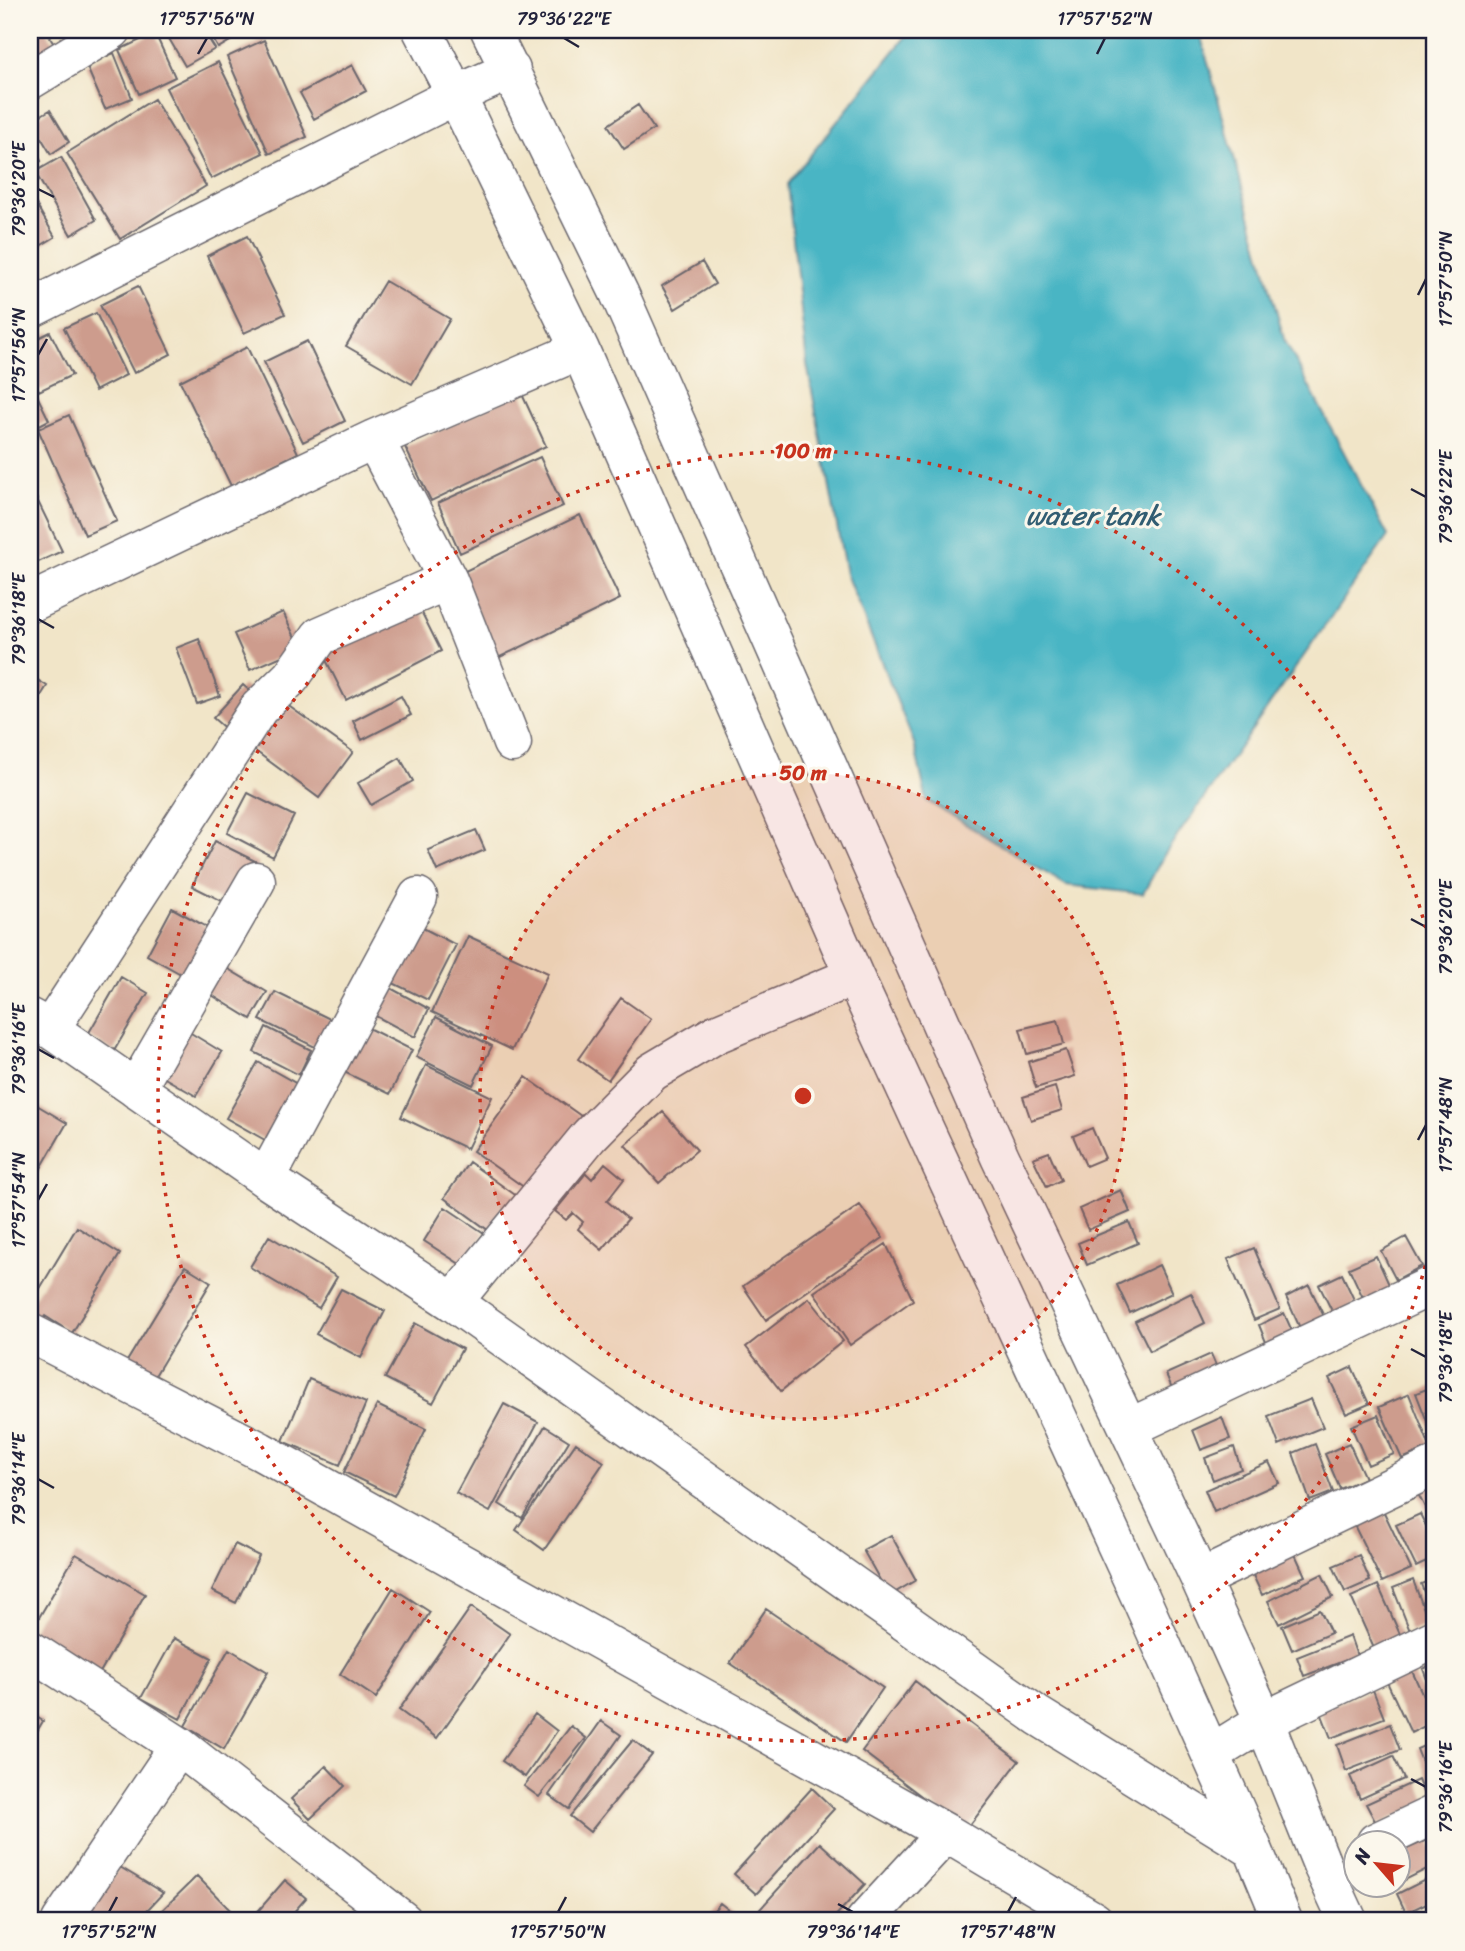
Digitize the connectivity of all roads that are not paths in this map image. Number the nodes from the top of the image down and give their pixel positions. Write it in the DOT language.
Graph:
graph roads {
  1 [pos="112,30"];
  2 [pos="422,30"];
  3 [pos="490,30"];
  4 [pos="511,70"];
  5 [pos="30,80"];
  6 [pos="456,94"];
  7 [pos="30,309"];
  8 [pos="579,350"];
  9 [pos="374,439"];
  10 [pos="448,580"];
  11 [pos="30,603"];
  12 [pos="512,743"];
  13 [pos="256,881"];
  14 [pos="418,897"];
  15 [pos="854,976"];
  16 [pos="40,1023"];
  17 [pos="136,1089"];
  18 [pos="266,1179"];
  19 [pos="1435,1284"];
  20 [pos="453,1302"];
  21 [pos="30,1333"];
  22 [pos="1129,1428"];
  23 [pos="1435,1466"];
  24 [pos="1200,1579"];
  25 [pos="1435,1639"];
  26 [pos="30,1650"];
  27 [pos="1264,1721"];
  28 [pos="179,1746"];
  29 [pos="1211,1754"];
  30 [pos="1435,1814"];
  31 [pos="1407,1828"];
  32 [pos="946,1833"];
  33 [pos="1253,1849"];
  34 [pos="1340,1859"];
  35 [pos="61,1921"];
  36 [pos="403,1921"];
  37 [pos="865,1921"];
  38 [pos="1094,1921"];
  39 [pos="1283,1921"];
  40 [pos="1348,1921"];
  1 -- 5 [label="street"];
  2 -- 6 [label="street"];
  3 -- 4 [label="street"];
  4 -- 6 [label="street"];
  4 -- 22 [label="street"];
  6 -- 7 [label="street"];
  6 -- 8 [label="street"];
  8 -- 9 [label="street"];
  8 -- 15 [label="street"];
  9 -- 10 [label="street"];
  9 -- 11 [label="street"];
  10 -- 12 [label="street"];
  10 -- 16 [label="street"];
  13 -- 17 [label="street"];
  14 -- 18 [label="street"];
  15 -- 20 [label="street"];
  15 -- 29 [label="street"];
  16 -- 17 [label="street"];
  17 -- 18 [label="street"];
  18 -- 20 [label="street"];
  19 -- 22 [label="street"];
  20 -- 33 [label="street"];
  21 -- 32 [label="street"];
  22 -- 24 [label="street"];
  23 -- 24 [label="street"];
  24 -- 27 [label="street"];
  25 -- 27 [label="street"];
  26 -- 28 [label="street"];
  27 -- 29 [label="street"];
  27 -- 34 [label="street"];
  28 -- 35 [label="street"];
  28 -- 36 [label="street"];
  29 -- 33 [label="street"];
  30 -- 31 [label="street"];
  32 -- 37 [label="street"];
  32 -- 38 [label="street"];
  33 -- 39 [label="street"];
  34 -- 40 [label="street"];
}
